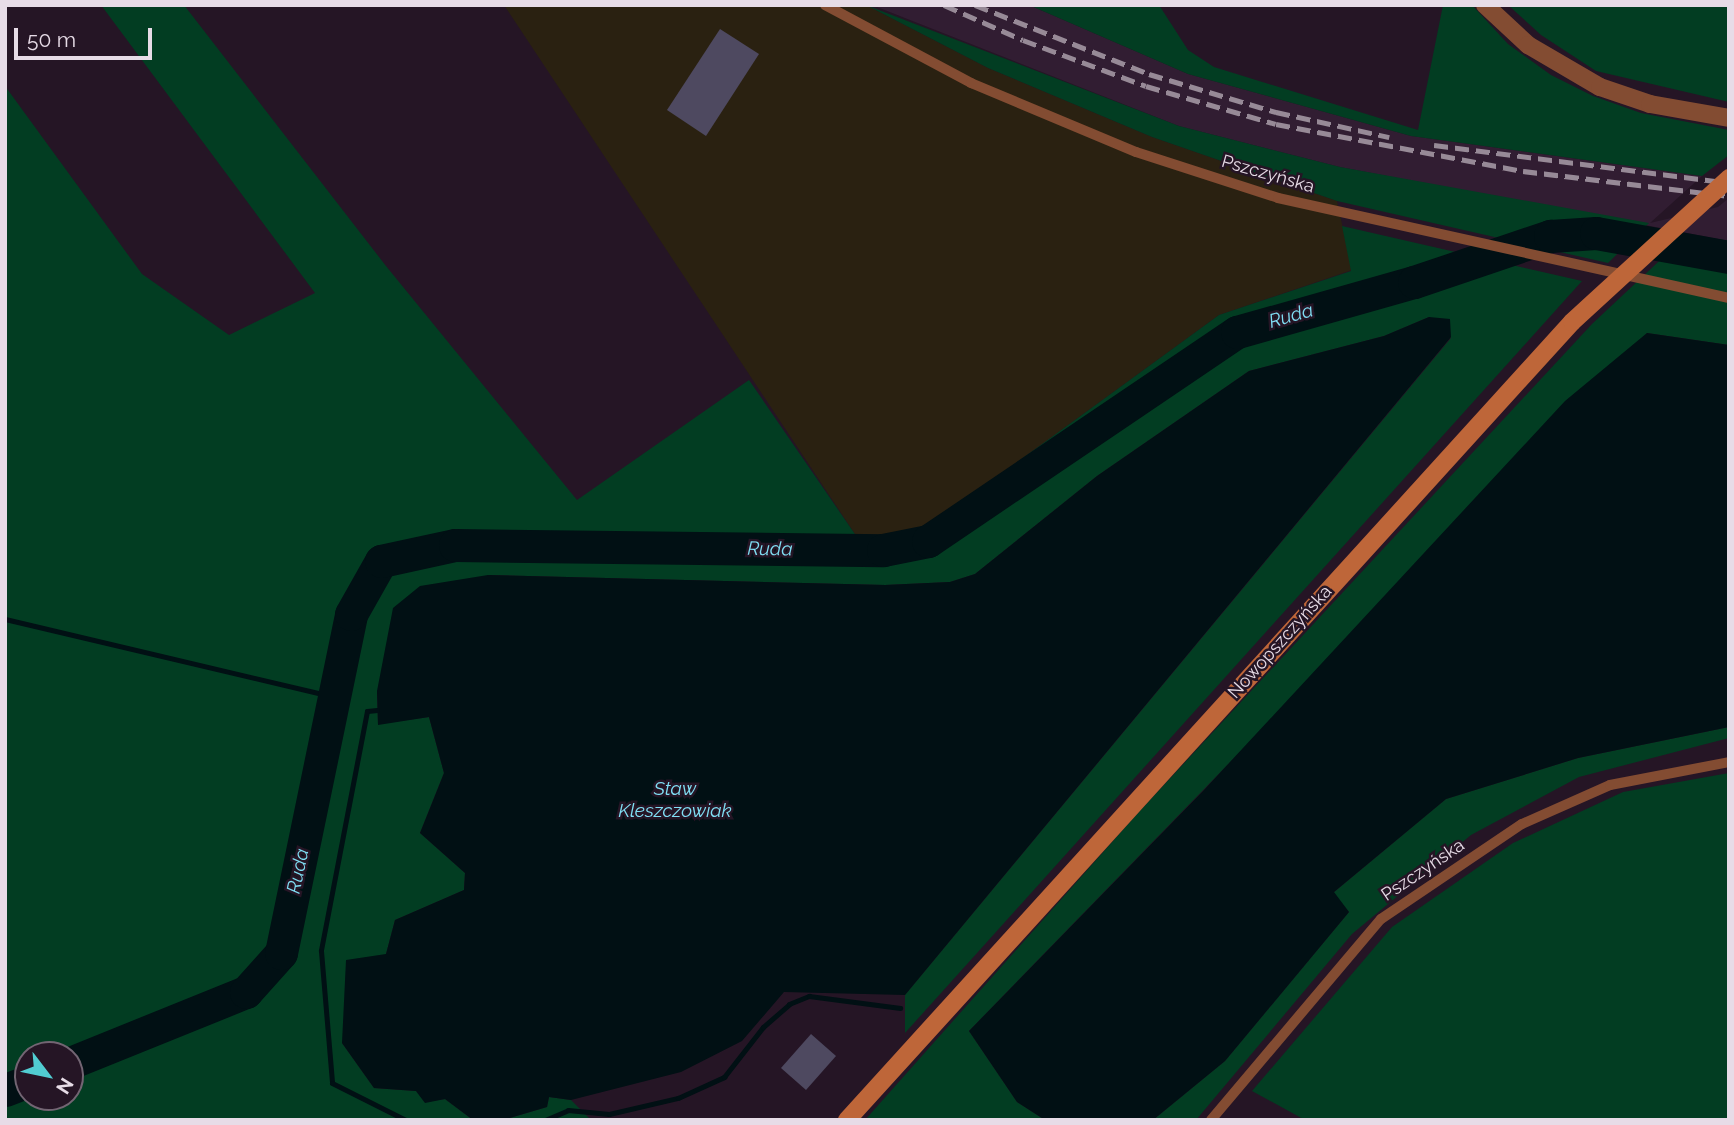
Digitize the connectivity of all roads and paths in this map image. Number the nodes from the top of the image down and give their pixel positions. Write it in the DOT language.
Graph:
graph roads {
  1 [pos="825,5"];
  2 [pos="1485,5"];
  3 [pos="1729,118"];
  4 [pos="1729,178"];
  5 [pos="1729,298"];
  6 [pos="1729,762"];
  7 [pos="847,1120"];
  8 [pos="1212,1120"];
  1 -- 5 [label="lane, Pszczyńska"];
  2 -- 3 [label="street"];
  4 -- 7 [label="main road, Nowopszczyńska, bridge"];
  6 -- 8 [label="lane, Pszczyńska"];
}
